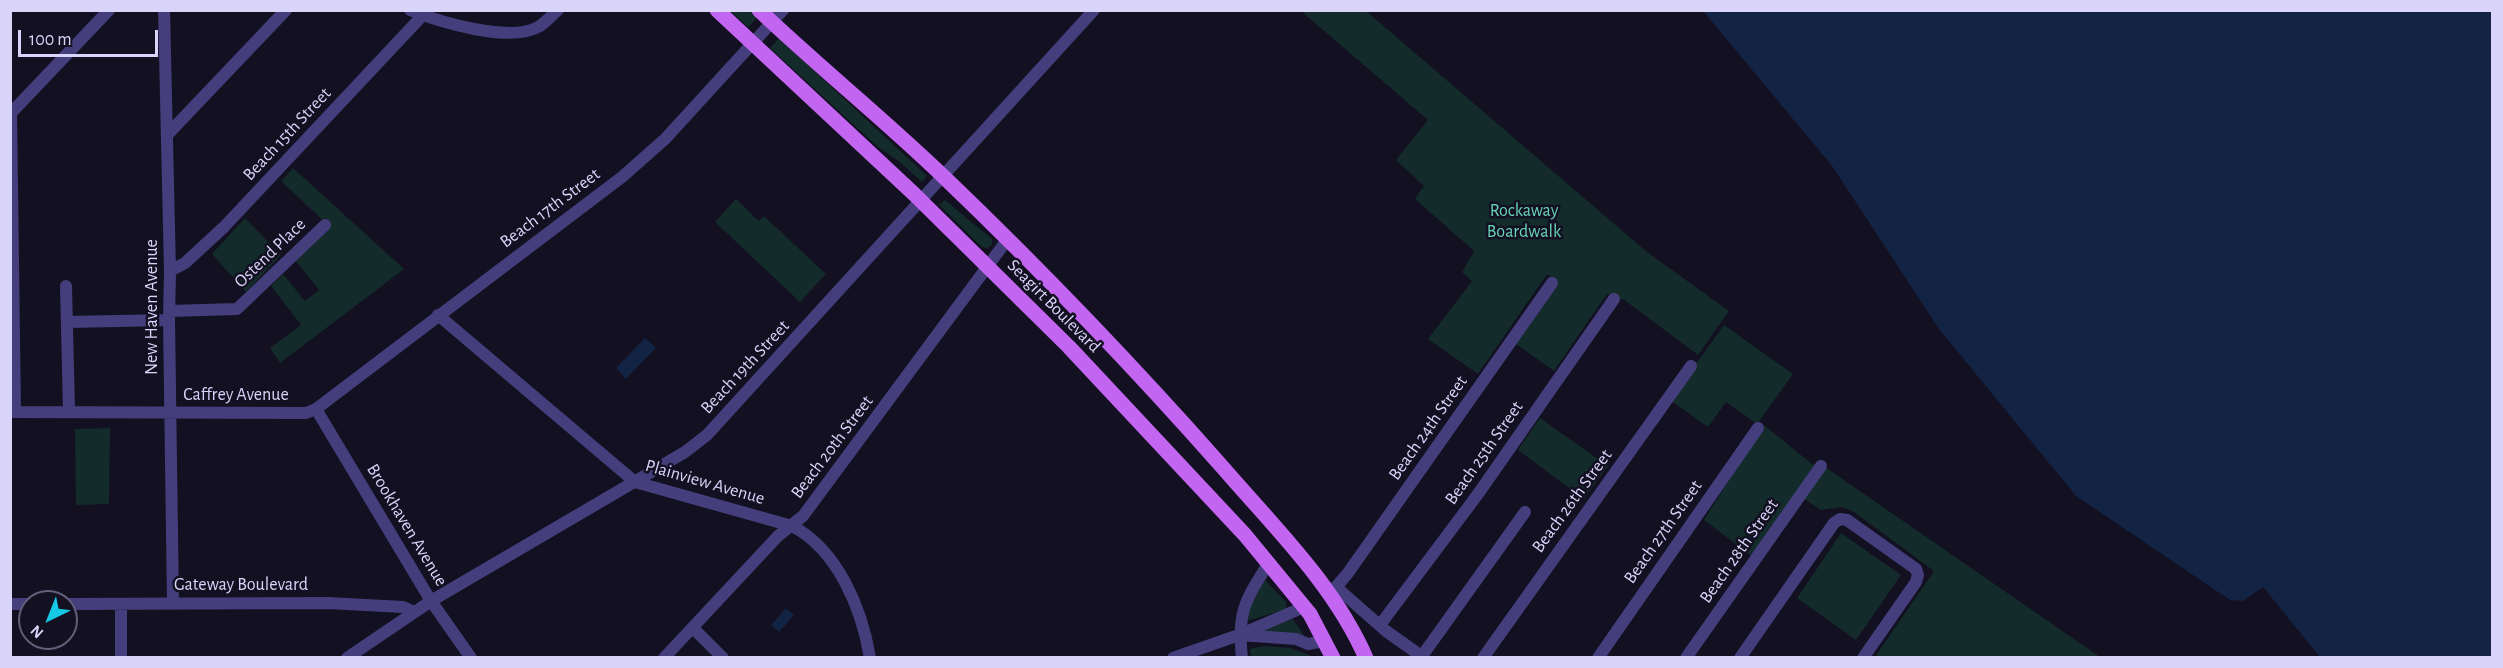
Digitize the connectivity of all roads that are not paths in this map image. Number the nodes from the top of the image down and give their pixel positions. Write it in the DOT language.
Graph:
graph roads {
  1 [pos="109,10"];
  2 [pos="164,10"];
  3 [pos="286,10"];
  4 [pos="410,10"];
  5 [pos="558,10"];
  6 [pos="717,10"];
  7 [pos="759,10"];
  8 [pos="783,10"];
  9 [pos="1094,10"];
  10 [pos="423,15"];
  11 [pos="772,22"];
  12 [pos="754,44"];
  13 [pos="11,114"];
  14 [pos="168,134"];
  15 [pos="944,177"];
  16 [pos="920,201"];
  17 [pos="325,225"];
  18 [pos="1008,240"];
  19 [pos="988,268"];
  20 [pos="170,270"];
  21 [pos="1552,283"];
  22 [pos="66,286"];
  23 [pos="1614,299"];
  24 [pos="438,315"];
  25 [pos="169,316"];
  26 [pos="67,322"];
  27 [pos="1691,366"];
  28 [pos="316,409"];
  29 [pos="13,412"];
  30 [pos="69,412"];
  31 [pos="171,412"];
  32 [pos="1758,428"];
  33 [pos="1821,466"];
  34 [pos="635,482"];
  35 [pos="1525,513"];
  36 [pos="792,526"];
  37 [pos="1268,564"];
  38 [pos="1333,589"];
  39 [pos="431,601"];
  40 [pos="78,604"];
  41 [pos="121,604"];
  42 [pos="173,604"];
  43 [pos="1304,607"];
  44 [pos="414,612"];
  45 [pos="1380,625"];
  46 [pos="693,628"];
  47 [pos="1239,635"];
  48 [pos="1324,641"];
  49 [pos="121,657"];
  50 [pos="350,657"];
  51 [pos="471,657"];
  52 [pos="664,657"];
  53 [pos="723,657"];
  54 [pos="870,657"];
  55 [pos="1173,657"];
  56 [pos="1242,657"];
  57 [pos="1333,657"];
  58 [pos="1366,657"];
  59 [pos="1423,657"];
  60 [pos="1482,657"];
  61 [pos="1598,657"];
  62 [pos="1686,657"];
  63 [pos="1740,657"];
  64 [pos="1863,657"];
  1 -- 13 [label="street"];
  2 -- 14 [label="street, New Haven Avenue"];
  3 -- 14 [label="street"];
  4 -- 10 [label="street"];
  5 -- 10 [label="street"];
  6 -- 12 [label="main road, Seagirt Boulevard"];
  7 -- 11 [label="main road, Seagirt Boulevard"];
  8 -- 11 [label="street, Beach 17th Street"];
  9 -- 15 [label="street, Beach 19th Street"];
  10 -- 20 [label="street, Beach 15th Street"];
  11 -- 12 [label="street, Beach 17th Street"];
  11 -- 15 [label="main road, Seagirt Boulevard"];
  12 -- 16 [label="main road, Seagirt Boulevard"];
  12 -- 24 [label="street, Beach 17th Street"];
  13 -- 29 [label="street"];
  14 -- 20 [label="street, New Haven Avenue"];
  15 -- 16 [label="street, Beach 19th Street"];
  15 -- 18 [label="main road, Seagirt Boulevard"];
  16 -- 19 [label="main road, Seagirt Boulevard"];
  16 -- 34 [label="street, Beach 19th Street"];
  17 -- 25 [label="street, Ostend Place"];
  18 -- 19 [label="street, Beach 20th Street"];
  18 -- 38 [label="main road, Seagirt Boulevard"];
  19 -- 36 [label="street, Beach 20th Street"];
  19 -- 37 [label="main road, Seagirt Boulevard"];
  20 -- 25 [label="street, New Haven Avenue"];
  21 -- 38 [label="street, Beach 24th Street"];
  22 -- 26 [label="street"];
  23 -- 45 [label="street, Beach 25th Street"];
  24 -- 28 [label="street, Beach 17th Street"];
  24 -- 34 [label="street, Plainview Avenue"];
  25 -- 26 [label="street, Ostend Place"];
  25 -- 31 [label="street, New Haven Avenue"];
  26 -- 30 [label="street"];
  27 -- 60 [label="street, Beach 26th Street"];
  28 -- 31 [label="street, Caffrey Avenue"];
  28 -- 39 [label="street, Brookhaven Avenue"];
  29 -- 30 [label="street, Caffrey Avenue"];
  30 -- 31 [label="street, Caffrey Avenue"];
  31 -- 42 [label="street, New Haven Avenue"];
  32 -- 61 [label="street, Beach 27th Street"];
  33 -- 62 [label="street, Beach 28th Street"];
  34 -- 36 [label="street, Plainview Avenue"];
  34 -- 39 [label="street, Beach 19th Street"];
  35 -- 59 [label="street"];
  36 -- 46 [label="street, Beach 20th Street"];
  36 -- 54 [label="street, Plainview Avenue"];
  37 -- 43 [label="main road, Seagirt Boulevard"];
  37 -- 47 [label="street"];
  38 -- 45 [label="street"];
  38 -- 58 [label="main road, Seagirt Boulevard"];
  39 -- 44 [label="street, Beach 19th Street"];
  39 -- 51 [label="street, Brookhaven Avenue"];
  40 -- 41 [label="street, Gateway Boulevard"];
  41 -- 42 [label="street, Gateway Boulevard"];
  41 -- 49 [label="street"];
  42 -- 44 [label="street, Gateway Boulevard"];
  43 -- 47 [label="street"];
  43 -- 48 [label="main road, Seagirt Boulevard"];
  44 -- 50 [label="street, Beach 19th Street"];
  45 -- 59 [label="street"];
  46 -- 52 [label="street, Beach 20th Street"];
  46 -- 53 [label="street"];
  47 -- 48 [label="street"];
  47 -- 55 [label="street"];
  47 -- 56 [label="street"];
  48 -- 57 [label="main road, Seagirt Boulevard"];
  63 -- 64 [label="street"];
}
